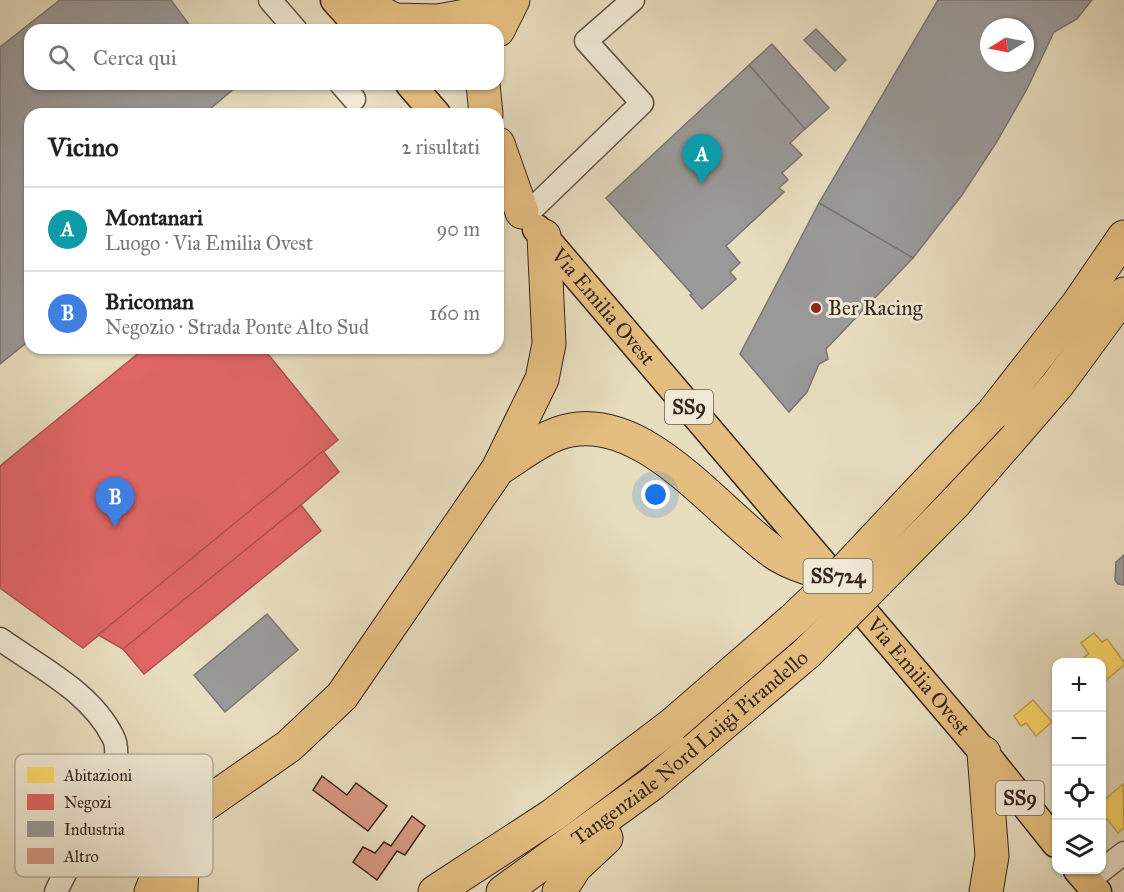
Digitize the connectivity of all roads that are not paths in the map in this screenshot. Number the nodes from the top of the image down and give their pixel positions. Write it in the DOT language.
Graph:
graph roads {
  1 [pos="335,0"];
  2 [pos="354,0"];
  3 [pos="495,0"];
  4 [pos="513,0"];
  5 [pos="633,0"];
  6 [pos="276,2"];
  7 [pos="292,24"];
  8 [pos="357,24"];
  9 [pos="501,24"];
  10 [pos="415,90"];
  11 [pos="484,90"];
  12 [pos="431,108"];
  13 [pos="485,108"];
  14 [pos="504,158"];
  15 [pos="504,192"];
  16 [pos="530,221"];
  17 [pos="1124,237"];
  18 [pos="1124,294"];
  19 [pos="1124,327"];
  20 [pos="1058,384"];
  21 [pos="1002,426"];
  22 [pos="498,469"];
  23 [pos="835,578"];
  24 [pos="0,639"];
  25 [pos="984,753"];
  26 [pos="115,754"];
  27 [pos="688,755"];
  28 [pos="213,798"];
  29 [pos="1052,838"];
  30 [pos="1124,853"];
  31 [pos="63,877"];
  32 [pos="157,877"];
  33 [pos="180,877"];
  34 [pos="1088,881"];
  35 [pos="56,892"];
  36 [pos="151,892"];
  37 [pos="181,892"];
  38 [pos="435,892"];
  39 [pos="503,892"];
  40 [pos="559,892"];
  41 [pos="986,892"];
  1 -- 8 [label="main road"];
  2 -- 3 [label="highway"];
  4 -- 9 [label="highway"];
  5 -- 16 [label="street"];
  6 -- 7 [label="street"];
  10 -- 12 [label="main road"];
  11 -- 13 [label="highway"];
  14 -- 16 [label="highway"];
  15 -- 16 [label="main road, Via Emilia Ovest / SS9"];
  16 -- 22 [label="highway"];
  16 -- 23 [label="main road, Via Emilia Ovest / SS9"];
  17 -- 21 [label="highway, Tangenziale Nord Luigi Pirandello / SS724"];
  18 -- 20 [label="highway, Tangenziale Nord Luigi Pirandello / SS724"];
  19 -- 20 [label="highway"];
  20 -- 21 [label="highway, Tangenziale Nord Luigi Pirandello / SS724"];
  21 -- 27 [label="highway, Tangenziale Nord Luigi Pirandello / SS724, bridge"];
  21 -- 38 [label="highway, Tangenziale Nord Luigi Pirandello / SS724, bridge"];
  22 -- 23 [label="highway"];
  22 -- 28 [label="highway"];
  23 -- 25 [label="main road, Via Emilia Ovest / SS9"];
  24 -- 26 [label="street"];
  25 -- 29 [label="main road, Via Emilia Ovest / SS9"];
  25 -- 41 [label="highway"];
  27 -- 39 [label="highway, Tangenziale Nord Luigi Pirandello / SS724"];
  27 -- 40 [label="highway"];
  30 -- 34 [label="street"];
  31 -- 35 [label="street"];
  32 -- 36 [label="highway"];
  33 -- 37 [label="highway"];
}
